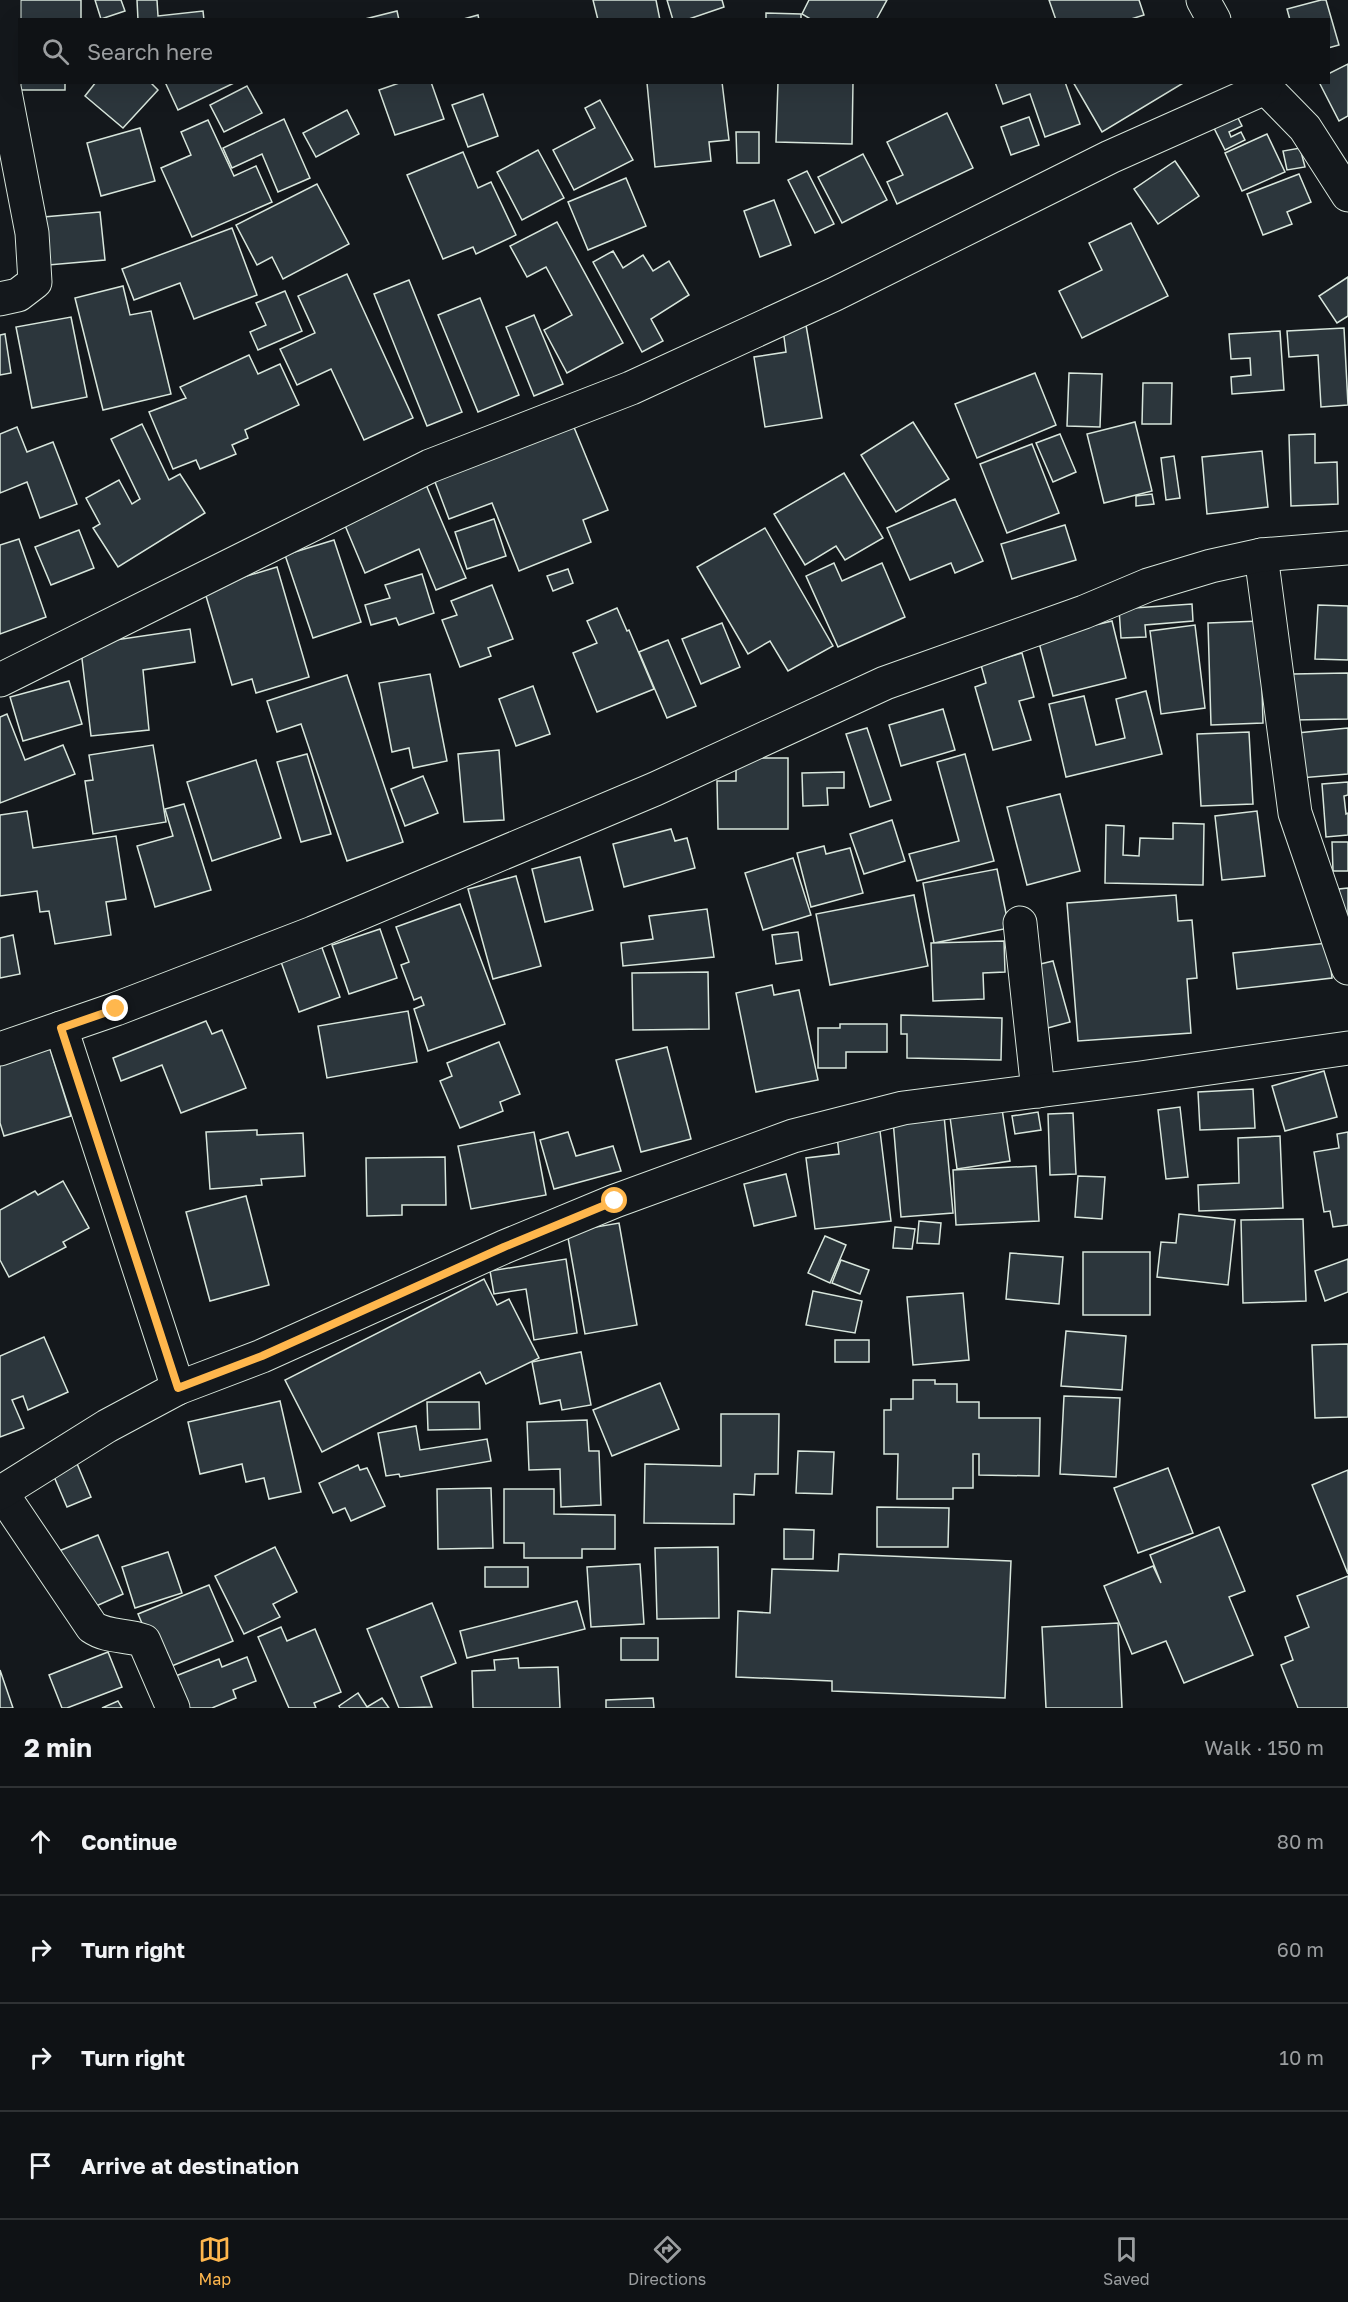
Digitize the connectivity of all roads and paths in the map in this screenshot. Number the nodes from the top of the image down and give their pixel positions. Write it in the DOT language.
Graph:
graph roads {
  1 [pos="4,0"];
  2 [pos="1203,0"];
  3 [pos="1213,18"];
  4 [pos="1262,86"];
  5 [pos="1348,195"];
  6 [pos="0,299"];
  7 [pos="1348,548"];
  8 [pos="1261,555"];
  9 [pos="0,680"];
  10 [pos="1020,923"];
  11 [pos="1348,968"];
  12 [pos="61,1028"];
  13 [pos="1348,1048"];
  14 [pos="0,1049"];
  15 [pos="1038,1091"];
  16 [pos="178,1388"];
  17 [pos="1,1492"];
  18 [pos="173,1708"];
  1 -- 6 [label="street"];
  2 -- 3 [label="street"];
  4 -- 5 [label="street"];
  4 -- 9 [label="street"];
  7 -- 8 [label="street"];
  8 -- 11 [label="street"];
  8 -- 12 [label="street"];
  10 -- 15 [label="street"];
  12 -- 14 [label="street"];
  12 -- 16 [label="street"];
  13 -- 15 [label="street"];
  15 -- 16 [label="street"];
  16 -- 17 [label="street"];
  17 -- 18 [label="street"];
}
